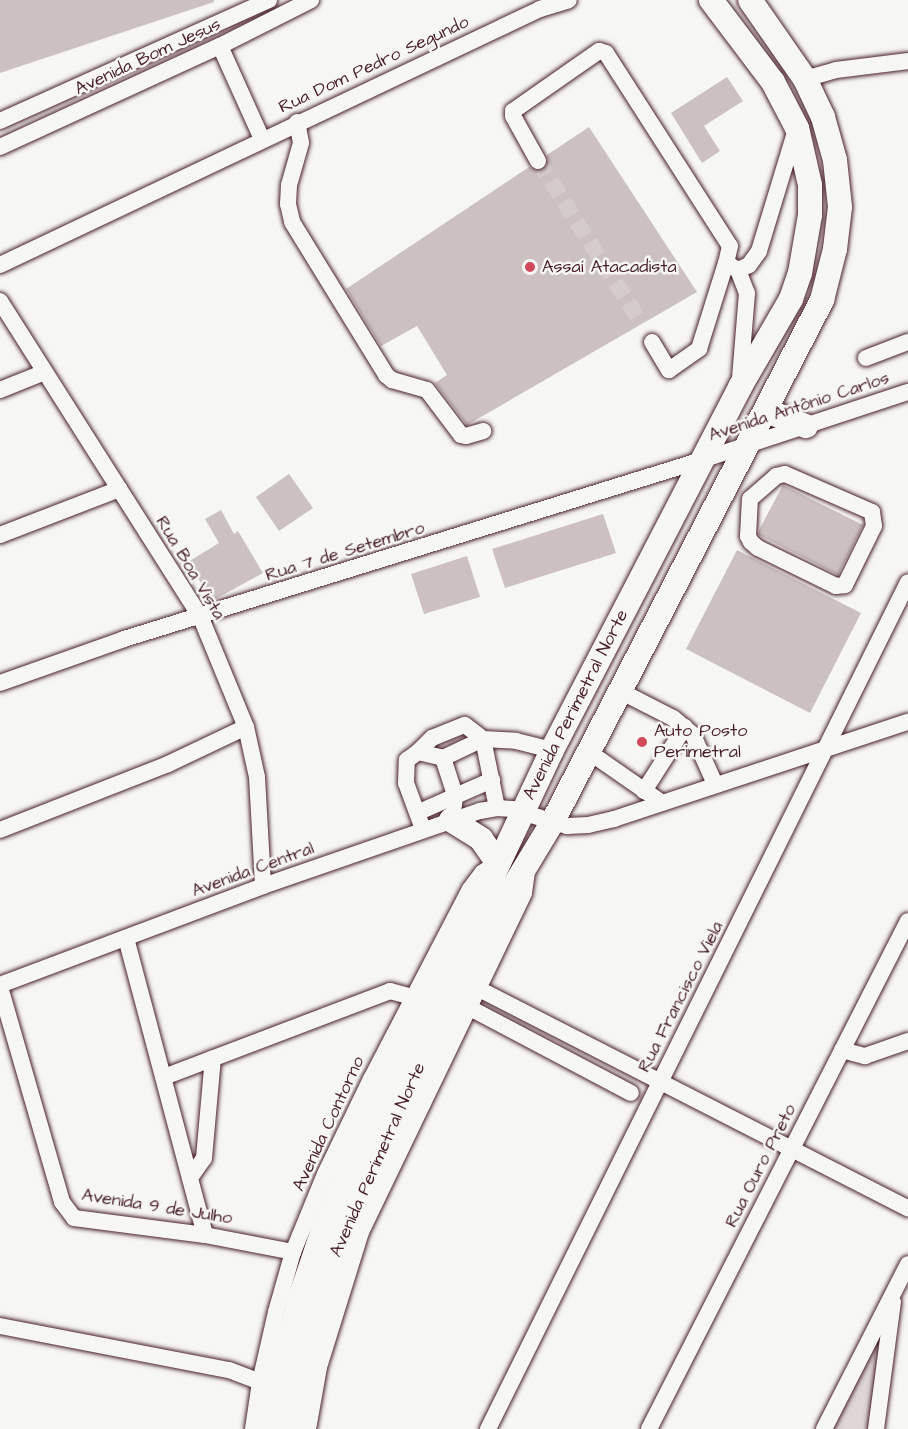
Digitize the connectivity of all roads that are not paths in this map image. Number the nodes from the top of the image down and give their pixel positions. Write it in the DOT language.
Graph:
graph roads {
  1 [pos="268,0"];
  2 [pos="311,0"];
  3 [pos="569,0"];
  4 [pos="711,0"];
  5 [pos="750,0"];
  6 [pos="220,46"];
  7 [pos="908,61"];
  8 [pos="805,79"];
  9 [pos="0,121"];
  10 [pos="297,122"];
  11 [pos="797,128"];
  12 [pos="262,139"];
  13 [pos="0,147"];
  14 [pos="538,161"];
  15 [pos="0,265"];
  16 [pos="732,267"];
  17 [pos="0,301"];
  18 [pos="652,342"];
  19 [pos="908,342"];
  20 [pos="866,358"];
  21 [pos="45,372"];
  22 [pos="740,387"];
  23 [pos="0,390"];
  24 [pos="908,392"];
  25 [pos="767,408"];
  26 [pos="806,426"];
  27 [pos="483,431"];
  28 [pos="747,446"];
  29 [pos="702,460"];
  30 [pos="119,489"];
  31 [pos="724,490"];
  32 [pos="750,499"];
  33 [pos="0,536"];
  34 [pos="908,582"];
  35 [pos="201,618"];
  36 [pos="0,683"];
  37 [pos="620,691"];
  38 [pos="908,722"];
  39 [pos="685,727"];
  40 [pos="246,728"];
  41 [pos="483,739"];
  42 [pos="827,749"];
  43 [pos="552,750"];
  44 [pos="418,752"];
  45 [pos="589,752"];
  46 [pos="443,758"];
  47 [pos="492,780"];
  48 [pos="715,784"];
  49 [pos="644,791"];
  50 [pos="455,796"];
  51 [pos="661,802"];
  52 [pos="497,808"];
  53 [pos="522,811"];
  54 [pos="419,812"];
  55 [pos="452,820"];
  56 [pos="552,823"];
  57 [pos="423,829"];
  58 [pos="0,830"];
  59 [pos="498,862"];
  60 [pos="528,864"];
  61 [pos="263,886"];
  62 [pos="908,921"];
  63 [pos="126,938"];
  64 [pos="0,986"];
  65 [pos="477,988"];
  66 [pos="413,997"];
  67 [pos="507,1004"];
  68 [pos="468,1006"];
  69 [pos="496,1023"];
  70 [pos="908,1041"];
  71 [pos="842,1050"];
  72 [pos="213,1058"];
  73 [pos="164,1077"];
  74 [pos="660,1083"];
  75 [pos="630,1093"];
  76 [pos="791,1150"];
  77 [pos="190,1178"];
  78 [pos="908,1209"];
  79 [pos="205,1235"];
  80 [pos="293,1252"];
  81 [pos="908,1264"];
  82 [pos="895,1288"];
  83 [pos="0,1326"];
  84 [pos="319,1367"];
  85 [pos="260,1382"];
  86 [pos="295,1401"];
  87 [pos="253,1429"];
  88 [pos="270,1429"];
  89 [pos="290,1429"];
  90 [pos="300,1429"];
  91 [pos="308,1429"];
  92 [pos="488,1429"];
  93 [pos="649,1429"];
  94 [pos="824,1429"];
  95 [pos="876,1429"];
  1 -- 9 [label="street"];
  2 -- 6 [label="street, Avenida Bom Jesus"];
  3 -- 10 [label="street, Rua Dom Pedro Segundo"];
  4 -- 11 [label="highway, Avenida Perimetral Norte"];
  5 -- 8 [label="highway, Avenida Perimetral Norte"];
  6 -- 12 [label="street"];
  6 -- 13 [label="street, Avenida Bom Jesus"];
  7 -- 8 [label="street"];
  8 -- 25 [label="highway, Avenida Perimetral Norte"];
  10 -- 12 [label="street, Rua Dom Pedro Segundo"];
  10 -- 27 [label="street"];
  11 -- 16 [label="street"];
  11 -- 22 [label="highway, Avenida Perimetral Norte"];
  12 -- 15 [label="street, Rua Dom Pedro Segundo"];
  14 -- 16 [label="street"];
  16 -- 18 [label="street"];
  16 -- 22 [label="street"];
  17 -- 21 [label="street, Rua Boa Vista"];
  19 -- 20 [label="street"];
  21 -- 23 [label="street"];
  21 -- 30 [label="street, Rua Boa Vista"];
  22 -- 29 [label="highway, Avenida Perimetral Norte"];
  24 -- 26 [label="street, Avenida Antônio Carlos"];
  25 -- 26 [label="highway"];
  25 -- 28 [label="highway, Avenida Perimetral Norte"];
  26 -- 28 [label="street, Avenida Antônio Carlos"];
  28 -- 29 [label="street, Avenida Antônio Carlos"];
  28 -- 31 [label="highway, Avenida Perimetral Norte"];
  29 -- 35 [label="street, Rua 7 de Setembro"];
  29 -- 43 [label="highway, Avenida Perimetral Norte"];
  30 -- 33 [label="street"];
  30 -- 35 [label="street, Rua Boa Vista"];
  31 -- 32 [label="street"];
  31 -- 37 [label="highway, Avenida Perimetral Norte"];
  32 -- 32 [label="street"];
  34 -- 42 [label="street, Rua Francisco Viela"];
  35 -- 36 [label="street, Rua 7 de Setembro"];
  35 -- 40 [label="street, Rua Boa Vista"];
  37 -- 39 [label="street"];
  37 -- 45 [label="highway, Avenida Perimetral Norte"];
  38 -- 42 [label="street, Avenida Central"];
  39 -- 48 [label="street"];
  39 -- 49 [label="street"];
  40 -- 58 [label="street"];
  40 -- 61 [label="street, Rua Boa Vista"];
  41 -- 43 [label="street"];
  41 -- 44 [label="street"];
  41 -- 46 [label="street"];
  41 -- 47 [label="street"];
  42 -- 48 [label="street, Avenida Central"];
  42 -- 74 [label="street, Rua Francisco Viela"];
  43 -- 53 [label="highway, Avenida Perimetral Norte"];
  44 -- 46 [label="street"];
  44 -- 54 [label="street"];
  45 -- 49 [label="street"];
  45 -- 56 [label="highway, Avenida Perimetral Norte"];
  46 -- 50 [label="street"];
  47 -- 50 [label="street"];
  47 -- 52 [label="street"];
  48 -- 51 [label="street, Avenida Central"];
  49 -- 51 [label="street"];
  50 -- 54 [label="street"];
  50 -- 55 [label="street"];
  51 -- 56 [label="street, Avenida Central"];
  52 -- 53 [label="street, Avenida Central"];
  52 -- 55 [label="street, Avenida Central"];
  53 -- 56 [label="street, Avenida Central"];
  53 -- 59 [label="highway, Avenida Perimetral Norte"];
  54 -- 57 [label="street"];
  55 -- 57 [label="street, Avenida Central"];
  55 -- 59 [label="highway"];
  56 -- 60 [label="highway, Avenida Perimetral Norte"];
  57 -- 61 [label="street, Avenida Central"];
  59 -- 66 [label="street, Avenida Contorno"];
  59 -- 88 [label="highway, Avenida Perimetral Norte"];
  60 -- 65 [label="street"];
  60 -- 86 [label="highway, Avenida Perimetral Norte"];
  61 -- 63 [label="street, Avenida Central"];
  62 -- 71 [label="street, Rua Ouro Preto"];
  63 -- 64 [label="street, Avenida Central"];
  63 -- 73 [label="street"];
  64 -- 79 [label="street, Avenida 9 de Julho"];
  65 -- 67 [label="street"];
  65 -- 68 [label="street"];
  66 -- 72 [label="street"];
  66 -- 80 [label="street, Avenida Contorno"];
  67 -- 69 [label="street"];
  67 -- 74 [label="street"];
  68 -- 69 [label="street"];
  68 -- 84 [label="street"];
  69 -- 75 [label="street"];
  70 -- 71 [label="street"];
  71 -- 76 [label="street, Rua Ouro Preto"];
  72 -- 73 [label="street"];
  72 -- 77 [label="street"];
  73 -- 77 [label="street"];
  74 -- 76 [label="street"];
  74 -- 92 [label="street, Rua Francisco Viela"];
  76 -- 78 [label="street"];
  76 -- 93 [label="street, Rua Ouro Preto"];
  77 -- 79 [label="street"];
  79 -- 80 [label="street, Avenida 9 de Julho"];
  80 -- 85 [label="street, Avenida Contorno"];
  81 -- 82 [label="street"];
  82 -- 94 [label="street"];
  82 -- 95 [label="street"];
  83 -- 85 [label="street"];
  84 -- 86 [label="highway"];
  84 -- 91 [label="street"];
  85 -- 87 [label="street, Avenida Contorno"];
  86 -- 89 [label="highway, Avenida Perimetral Norte"];
  86 -- 90 [label="highway"];
}
